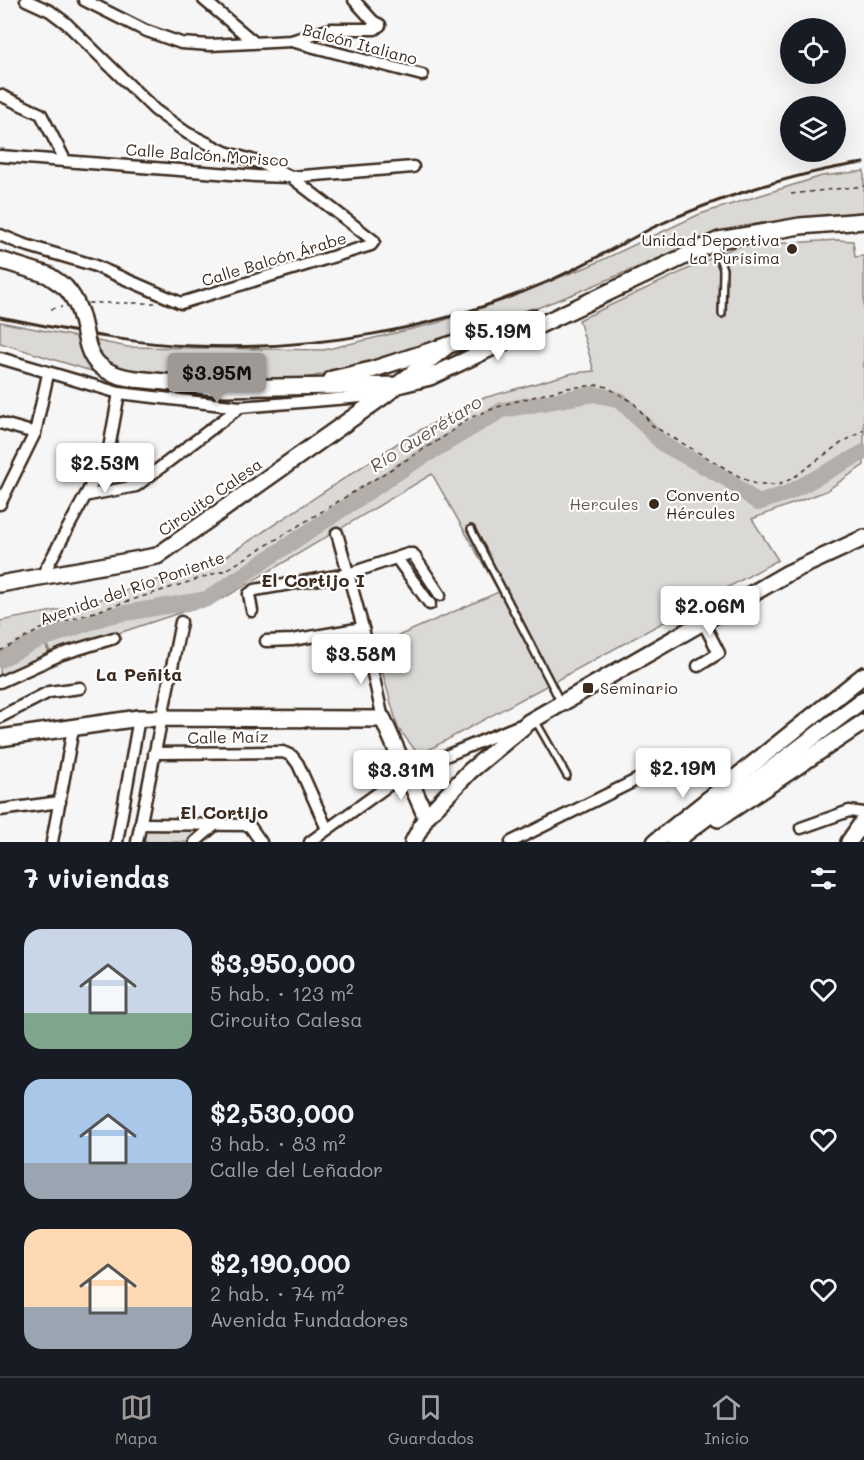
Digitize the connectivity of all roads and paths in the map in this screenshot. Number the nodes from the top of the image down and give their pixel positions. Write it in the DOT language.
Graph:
graph roads {
  1 [pos="26,0"];
  2 [pos="84,0"];
  3 [pos="204,0"];
  4 [pos="354,0"];
  5 [pos="291,41"];
  6 [pos="254,42"];
  7 [pos="422,75"];
  8 [pos="0,95"];
  9 [pos="0,156"];
  10 [pos="65,160"];
  11 [pos="412,167"];
  12 [pos="291,177"];
  13 [pos="864,186"];
  14 [pos="791,194"];
  15 [pos="864,221"];
  16 [pos="0,235"];
  17 [pos="713,242"];
  18 [pos="0,260"];
  19 [pos="586,301"];
  20 [pos="86,303"];
  21 [pos="157,303"];
  22 [pos="63,307"];
  23 [pos="51,309"];
  24 [pos="722,314"];
  25 [pos="469,339"];
  26 [pos="447,346"];
  27 [pos="474,355"];
  28 [pos="0,358"];
  29 [pos="48,374"];
  30 [pos="302,385"];
  31 [pos="392,390"];
  32 [pos="119,393"];
  33 [pos="240,407"];
  34 [pos="0,423"];
  35 [pos="864,430"];
  36 [pos="35,433"];
  37 [pos="89,495"];
  38 [pos="0,504"];
  39 [pos="471,529"];
  40 [pos="337,533"];
  41 [pos="864,538"];
  42 [pos="398,560"];
  43 [pos="348,574"];
  44 [pos="42,576"];
  45 [pos="0,584"];
  46 [pos="440,595"];
  47 [pos="430,604"];
  48 [pos="252,611"];
  49 [pos="181,622"];
  50 [pos="703,622"];
  51 [pos="363,628"];
  52 [pos="114,638"];
  53 [pos="266,641"];
  54 [pos="0,651"];
  55 [pos="698,666"];
  56 [pos="864,675"];
  57 [pos="0,682"];
  58 [pos="864,686"];
  59 [pos="80,688"];
  60 [pos="864,699"];
  61 [pos="561,704"];
  62 [pos="0,717"];
  63 [pos="161,717"];
  64 [pos="139,718"];
  65 [pos="536,718"];
  66 [pos="383,719"];
  67 [pos="864,722"];
  68 [pos="72,729"];
  69 [pos="0,738"];
  70 [pos="154,753"];
  71 [pos="685,756"];
  72 [pos="754,765"];
  73 [pos="407,772"];
  74 [pos="567,776"];
  75 [pos="60,802"];
  76 [pos="0,810"];
  77 [pos="864,813"];
  78 [pos="426,817"];
  79 [pos="864,820"];
  80 [pos="140,824"];
  81 [pos="216,824"];
  82 [pos="801,828"];
  83 [pos="327,829"];
  84 [pos="517,841"];
  85 [pos="52,842"];
  86 [pos="117,842"];
  87 [pos="137,842"];
  88 [pos="195,842"];
  89 [pos="261,842"];
  90 [pos="310,842"];
  91 [pos="413,842"];
  92 [pos="655,842"];
  93 [pos="674,842"];
  94 [pos="682,842"];
  95 [pos="849,842"];
  1 -- 12 [label="street"];
  2 -- 6 [label="street"];
  3 -- 6 [label="street"];
  4 -- 5 [label="street"];
  5 -- 6 [label="street"];
  5 -- 7 [label="street, Balcón Italiano"];
  8 -- 10 [label="street"];
  9 -- 10 [label="street, Calle Balcón Morisco"];
  10 -- 12 [label="street, Calle Balcón Morisco"];
  11 -- 12 [label="street, Calle Balcón Morisco"];
  12 -- 16 [label="street, Calle Balcón Árabe"];
  13 -- 14 [label="path"];
  15 -- 17 [label="street"];
  17 -- 19 [label="street"];
  17 -- 24 [label="lane"];
  18 -- 30 [label="street, bridge"];
  19 -- 25 [label="street"];
  19 -- 27 [label="street"];
  20 -- 21 [label="path"];
  22 -- 23 [label="path"];
  25 -- 26 [label="street"];
  25 -- 27 [label="street"];
  26 -- 30 [label="street"];
  26 -- 31 [label="street, Circuito Calesa"];
  27 -- 31 [label="street"];
  28 -- 29 [label="street"];
  29 -- 32 [label="street"];
  29 -- 36 [label="street"];
  30 -- 31 [label="street"];
  31 -- 33 [label="street"];
  31 -- 44 [label="street, Circuito Calesa"];
  32 -- 33 [label="street"];
  32 -- 37 [label="street"];
  33 -- 37 [label="street"];
  34 -- 36 [label="street"];
  35 -- 54 [label="path, Avenida del Río Poniente"];
  36 -- 38 [label="street"];
  37 -- 44 [label="street"];
  39 -- 61 [label="lane"];
  40 -- 43 [label="street"];
  41 -- 50 [label="street"];
  42 -- 43 [label="street"];
  42 -- 46 [label="street"];
  42 -- 47 [label="street"];
  43 -- 48 [label="street"];
  43 -- 51 [label="street"];
  44 -- 45 [label="street, Circuito Calesa"];
  49 -- 63 [label="street"];
  50 -- 55 [label="street"];
  50 -- 61 [label="street"];
  51 -- 53 [label="street"];
  51 -- 66 [label="street"];
  52 -- 57 [label="street"];
  56 -- 72 [label="street"];
  58 -- 72 [label="street"];
  59 -- 62 [label="street"];
  60 -- 93 [label="street"];
  61 -- 65 [label="street"];
  63 -- 64 [label="street"];
  63 -- 66 [label="street"];
  63 -- 70 [label="street"];
  64 -- 68 [label="street"];
  64 -- 86 [label="street"];
  65 -- 73 [label="street"];
  65 -- 74 [label="lane"];
  65 -- 78 [label="street"];
  66 -- 73 [label="street"];
  67 -- 94 [label="street"];
  68 -- 69 [label="street"];
  68 -- 75 [label="street"];
  70 -- 80 [label="street"];
  70 -- 83 [label="street, Calle Maíz"];
  71 -- 84 [label="street"];
  72 -- 92 [label="street"];
  73 -- 78 [label="street"];
  73 -- 83 [label="street"];
  75 -- 76 [label="street"];
  75 -- 85 [label="street"];
  77 -- 82 [label="street"];
  78 -- 91 [label="street"];
  79 -- 95 [label="street"];
  80 -- 81 [label="street"];
  80 -- 87 [label="street"];
  81 -- 88 [label="street"];
  81 -- 89 [label="street"];
  83 -- 90 [label="street"];
}
